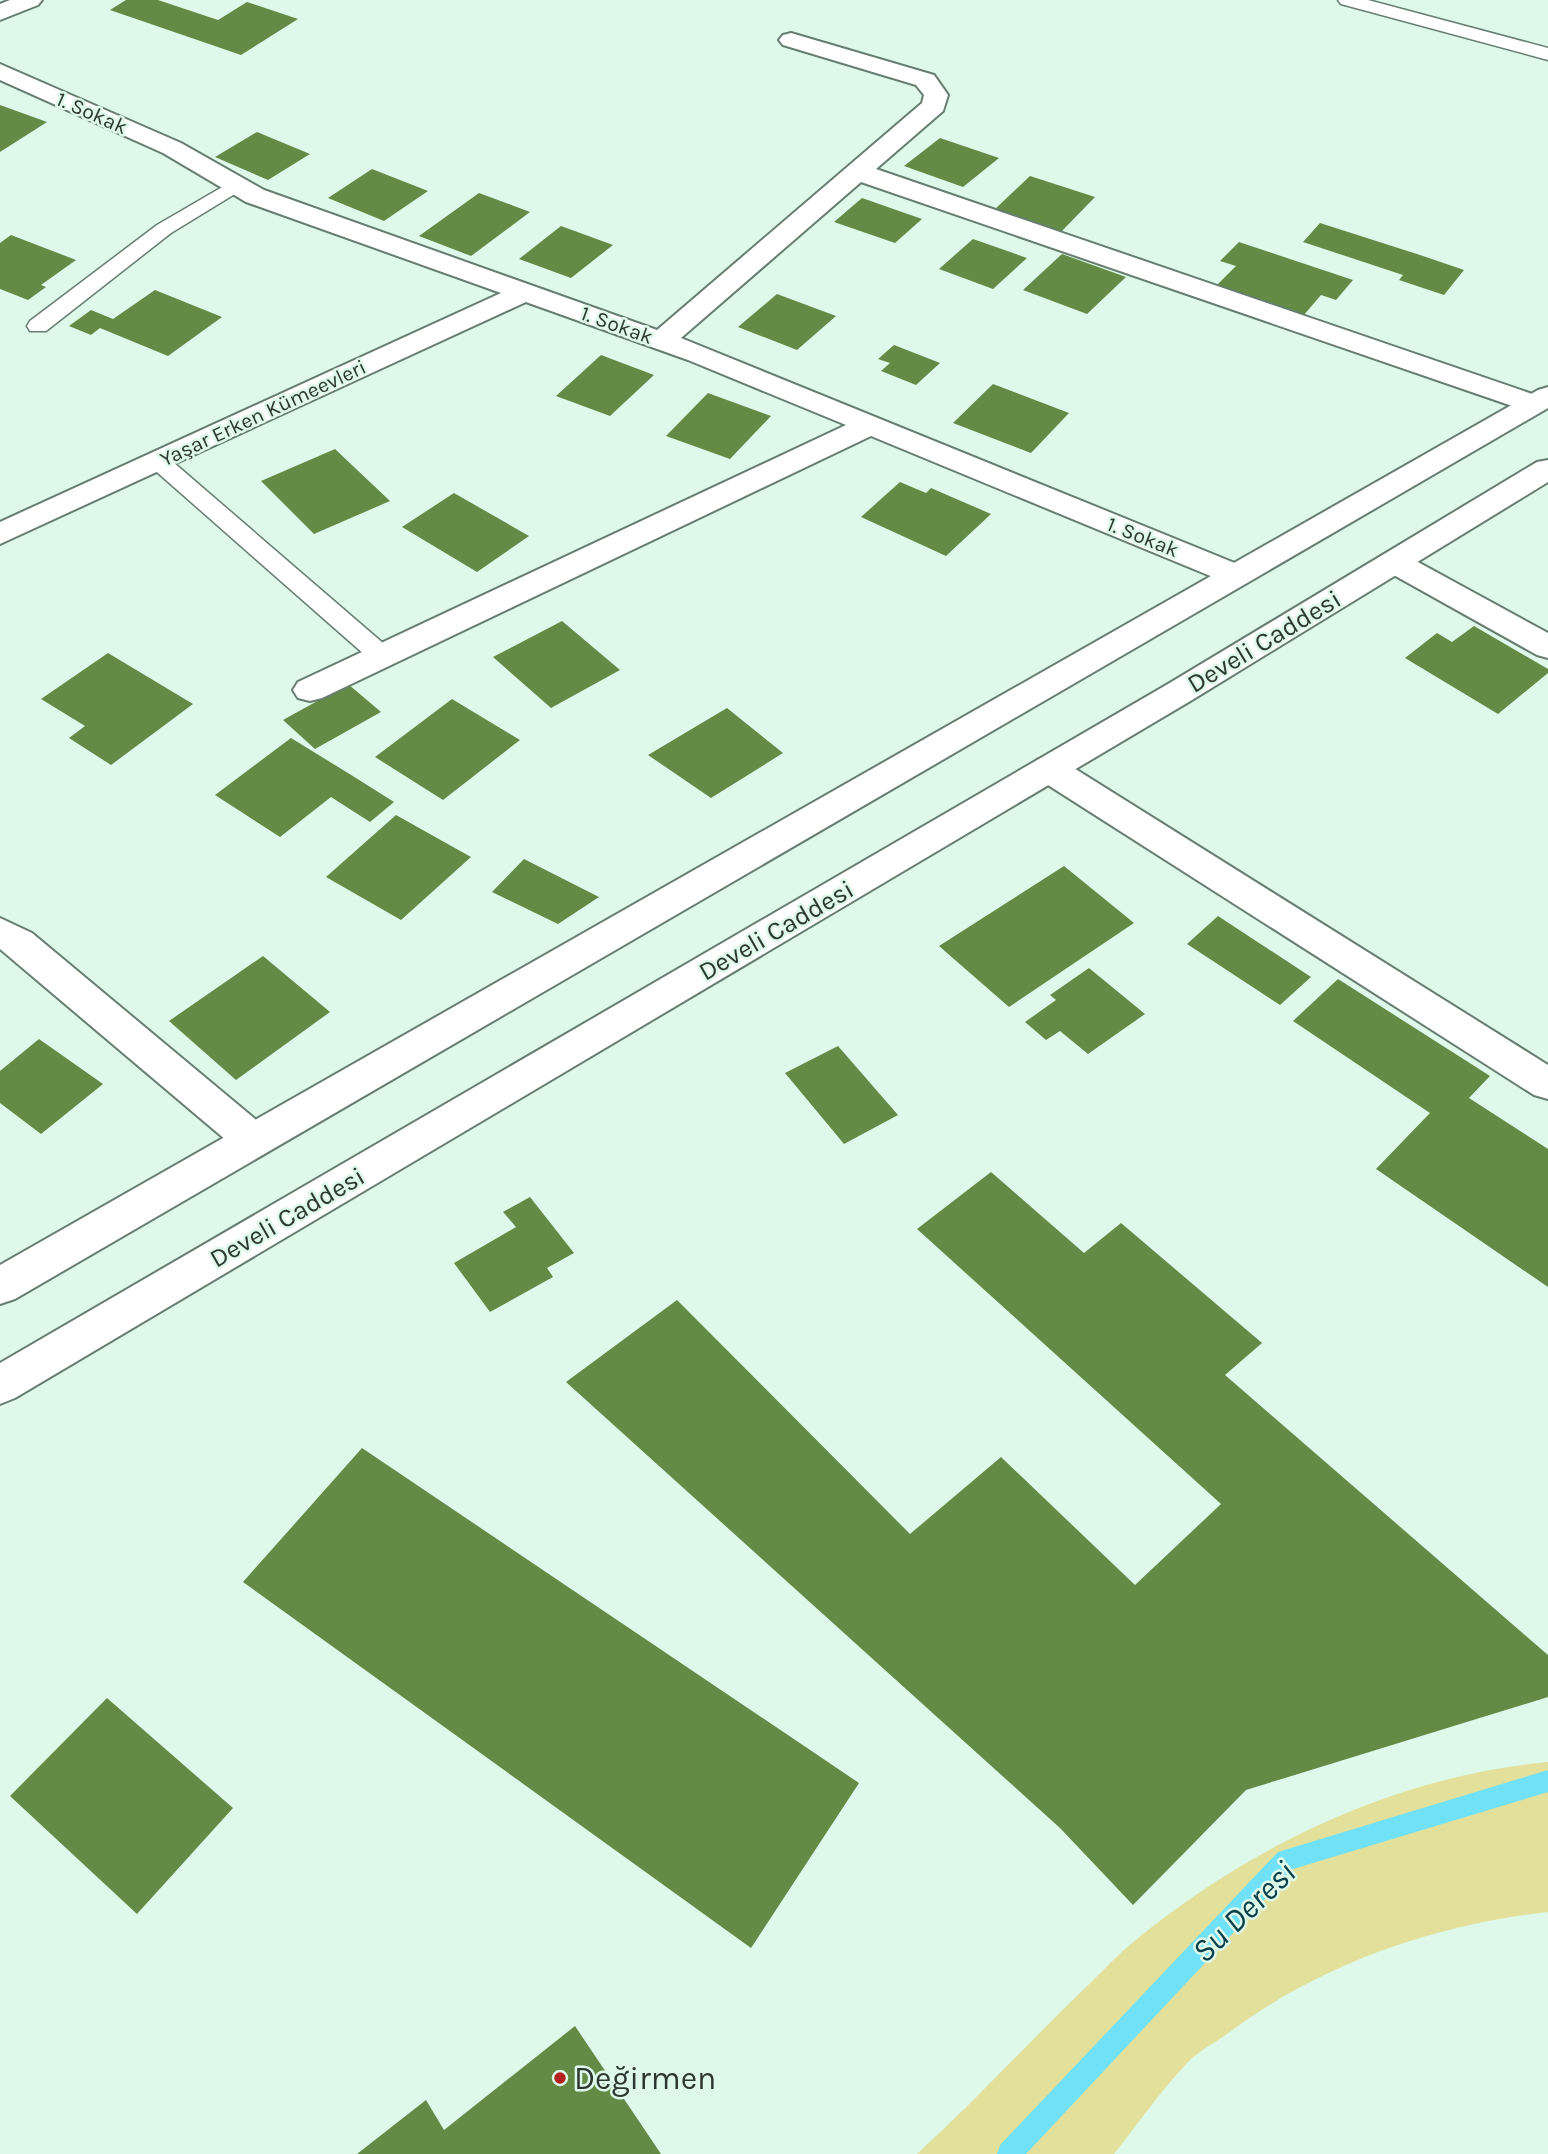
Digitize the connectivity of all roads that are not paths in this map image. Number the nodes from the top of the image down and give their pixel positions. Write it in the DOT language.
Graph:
graph roads {
  1 [pos="30,0"];
  2 [pos="1347,0"];
  3 [pos="0,13"];
  4 [pos="791,40"];
  5 [pos="1548,54"];
  6 [pos="0,71"];
  7 [pos="858,172"];
  8 [pos="236,185"];
  9 [pos="525,292"];
  10 [pos="38,326"];
  11 [pos="660,341"];
  12 [pos="1543,402"];
  13 [pos="870,425"];
  14 [pos="158,461"];
  15 [pos="1548,469"];
  16 [pos="0,534"];
  17 [pos="1394,562"];
  18 [pos="1237,575"];
  19 [pos="1548,647"];
  20 [pos="382,656"];
  21 [pos="310,690"];
  22 [pos="1049,769"];
  23 [pos="0,932"];
  24 [pos="1548,1084"];
  25 [pos="253,1140"];
  26 [pos="0,1286"];
  27 [pos="0,1385"];
  1 -- 3 [label="street"];
  2 -- 5 [label="lane"];
  4 -- 7 [label="street"];
  6 -- 8 [label="street, 1. Sokak"];
  7 -- 11 [label="street"];
  7 -- 12 [label="street"];
  8 -- 9 [label="street, 1. Sokak"];
  8 -- 10 [label="lane"];
  9 -- 11 [label="street, 1. Sokak"];
  9 -- 14 [label="street, Yaşar Erken Kümeevleri"];
  11 -- 13 [label="street, 1. Sokak"];
  12 -- 18 [label="street"];
  13 -- 18 [label="street, 1. Sokak"];
  13 -- 20 [label="street"];
  14 -- 16 [label="street, Yaşar Erken Kümeevleri"];
  14 -- 20 [label="lane"];
  15 -- 17 [label="street, Develi Caddesi"];
  17 -- 19 [label="street"];
  17 -- 22 [label="street, Develi Caddesi"];
  18 -- 25 [label="street"];
  20 -- 21 [label="street"];
  22 -- 24 [label="street"];
  22 -- 27 [label="street, Develi Caddesi"];
  23 -- 25 [label="street"];
  25 -- 26 [label="street"];
}
